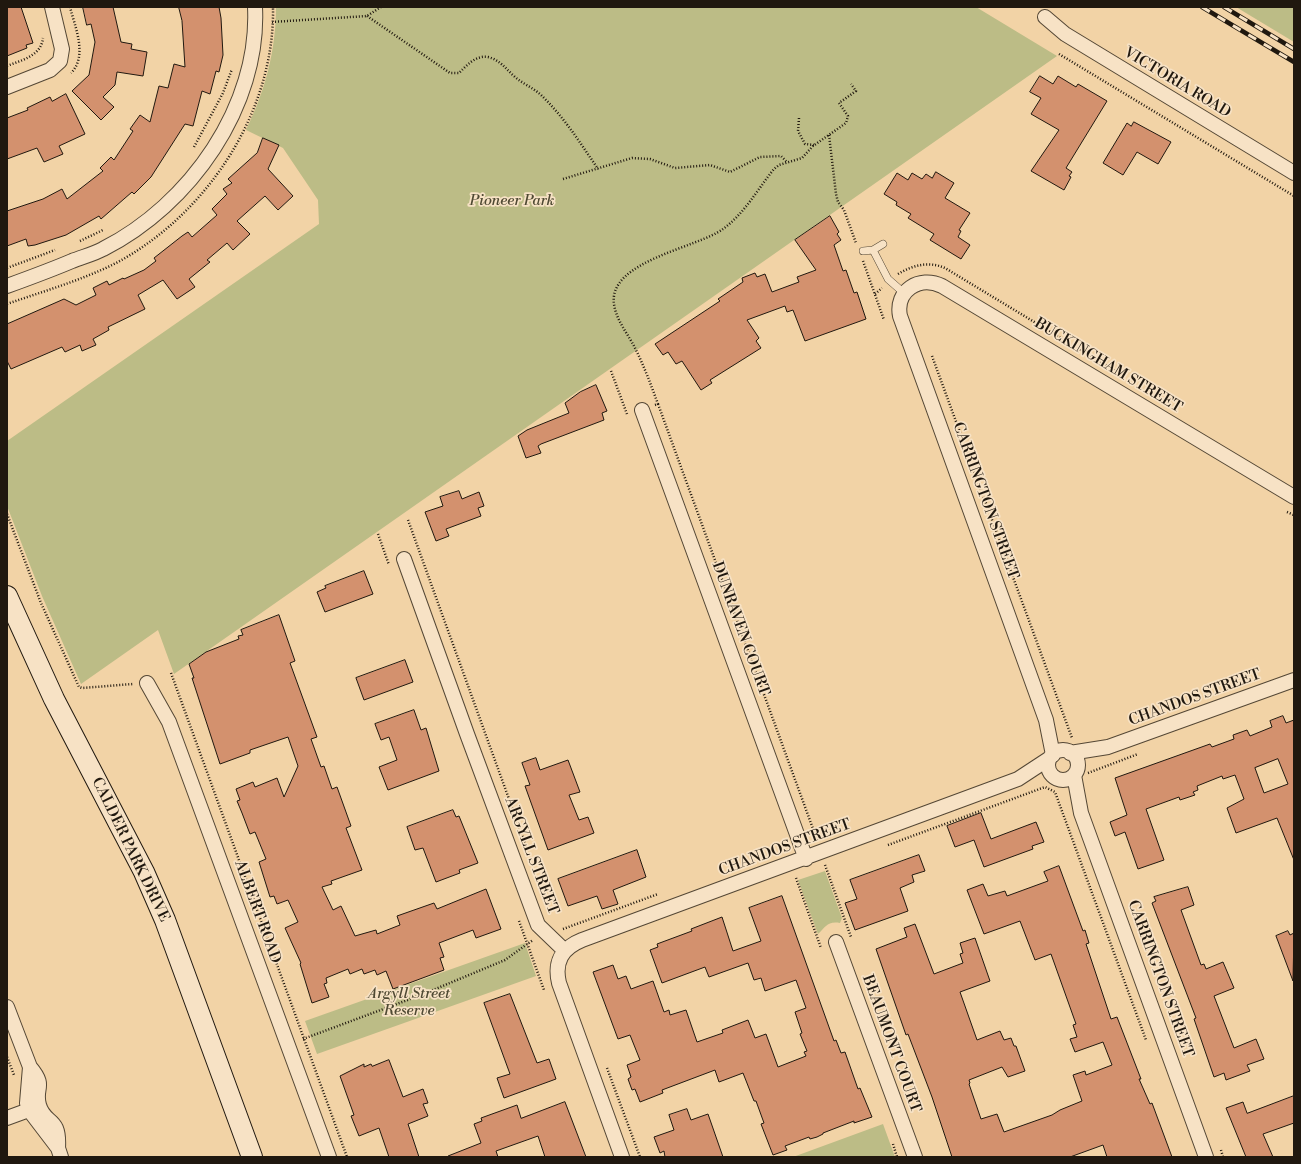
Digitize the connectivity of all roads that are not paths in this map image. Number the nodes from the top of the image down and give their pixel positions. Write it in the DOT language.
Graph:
graph roads {
  1 [pos="52,7"];
  2 [pos="255,7"];
  3 [pos="1045,17"];
  4 [pos="7,87"];
  5 [pos="1294,174"];
  6 [pos="883,244"];
  7 [pos="873,250"];
  8 [pos="863,251"];
  9 [pos="7,286"];
  10 [pos="904,293"];
  11 [pos="642,410"];
  12 [pos="1294,497"];
  13 [pos="404,559"];
  14 [pos="7,596"];
  15 [pos="1294,680"];
  16 [pos="147,683"];
  17 [pos="1046,720"];
  18 [pos="1108,748"];
  19 [pos="1069,752"];
  20 [pos="1051,757"];
  21 [pos="1071,777"];
  22 [pos="1018,779"];
  23 [pos="806,859"];
  24 [pos="836,942"];
  25 [pos="564,950"];
  26 [pos="7,1007"];
  27 [pos="34,1108"];
  28 [pos="7,1118"];
  29 [pos="60,1152"];
  30 [pos="252,1157"];
  31 [pos="329,1157"];
  32 [pos="622,1157"];
  33 [pos="914,1157"];
  34 [pos="1206,1157"];
  1 -- 4 [label="street"];
  2 -- 9 [label="street"];
  3 -- 5 [label="street, VICTORIA ROAD"];
  6 -- 7 [label="lane"];
  7 -- 8 [label="lane"];
  7 -- 10 [label="lane"];
  10 -- 12 [label="street, BUCKINGHAM STREET"];
  10 -- 17 [label="street, CARRINGTON STREET"];
  11 -- 23 [label="street, DUNRAVEN COURT"];
  13 -- 25 [label="street, ARGYLL STREET"];
  14 -- 30 [label="street, CALDER PARK DRIVE"];
  15 -- 18 [label="street, CHANDOS STREET"];
  16 -- 31 [label="street, ALBERT ROAD"];
  17 -- 19 [label="street"];
  17 -- 20 [label="street"];
  18 -- 19 [label="street"];
  18 -- 21 [label="street"];
  19 -- 20 [label="street"];
  19 -- 21 [label="street"];
  20 -- 21 [label="street"];
  20 -- 22 [label="street"];
  21 -- 22 [label="street"];
  21 -- 34 [label="street, CARRINGTON STREET"];
  22 -- 23 [label="street, CHANDOS STREET"];
  23 -- 25 [label="street, CHANDOS STREET"];
  24 -- 33 [label="street, BEAUMONT COURT"];
  25 -- 32 [label="street"];
  26 -- 27 [label="street"];
  27 -- 28 [label="street"];
  27 -- 29 [label="street"];
}
